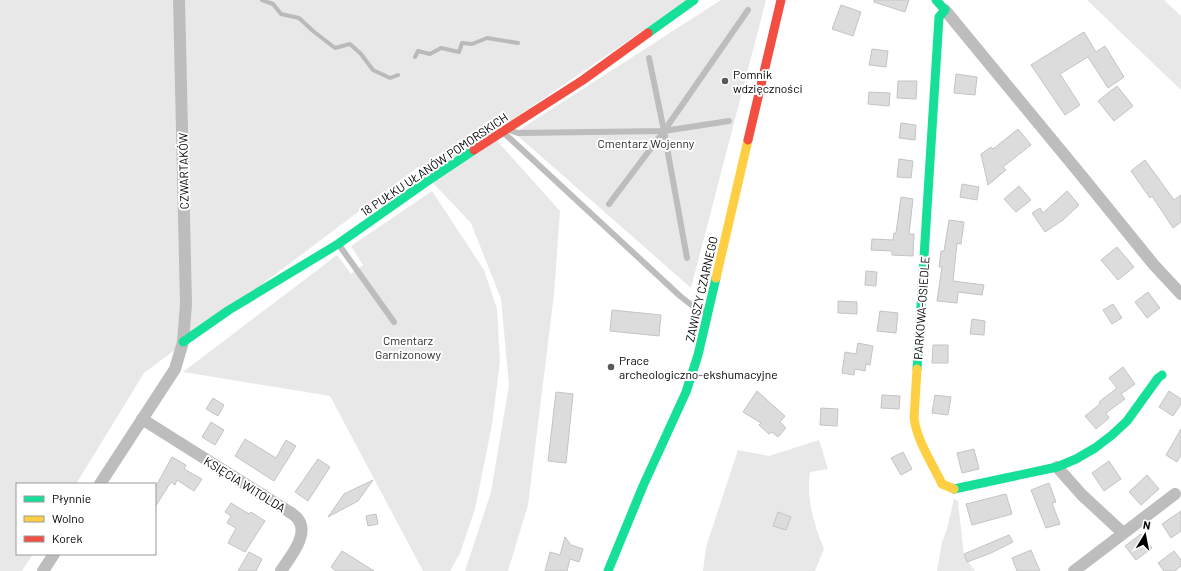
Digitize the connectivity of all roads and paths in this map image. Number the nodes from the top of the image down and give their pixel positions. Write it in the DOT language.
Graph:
graph roads {
  1 [pos="179,0"];
  2 [pos="694,0"];
  3 [pos="781,0"];
  4 [pos="936,0"];
  5 [pos="748,10"];
  6 [pos="945,10"];
  7 [pos="650,58"];
  8 [pos="729,121"];
  9 [pos="504,131"];
  10 [pos="664,131"];
  11 [pos="609,204"];
  12 [pos="338,244"];
  13 [pos="687,258"];
  14 [pos="1181,294"];
  15 [pos="708,312"];
  16 [pos="394,322"];
  17 [pos="183,342"];
  18 [pos="1162,375"];
  19 [pos="142,419"];
  20 [pos="1057,467"];
  21 [pos="101,483"];
  22 [pos="1175,494"];
  23 [pos="1123,533"];
  24 [pos="53,555"];
  25 [pos="43,571"];
  26 [pos="282,571"];
  27 [pos="608,571"];
  28 [pos="1074,571"];
  1 -- 17 [label="street, CZWARTAKÓW"];
  2 -- 9 [label="street, 18 PUŁKU UŁANÓW POMORSKICH"];
  3 -- 15 [label="street, ZAWISZY CZARNEGO"];
  4 -- 6 [label="street"];
  5 -- 10 [label="lane"];
  6 -- 14 [label="street"];
  6 -- 20 [label="street, PARKOWA-OSIEDLE"];
  7 -- 10 [label="lane"];
  8 -- 10 [label="lane"];
  9 -- 10 [label="lane"];
  9 -- 12 [label="street, 18 PUŁKU UŁANÓW POMORSKICH"];
  9 -- 15 [label="lane"];
  10 -- 11 [label="lane"];
  10 -- 13 [label="lane"];
  12 -- 16 [label="lane"];
  12 -- 17 [label="street, 18 PUŁKU UŁANÓW POMORSKICH"];
  15 -- 27 [label="street, ZAWISZY CZARNEGO"];
  17 -- 19 [label="street, CZWARTAKÓW"];
  18 -- 20 [label="street, PARKOWA-OSIEDLE"];
  19 -- 21 [label="street, CZWARTAKÓW"];
  19 -- 26 [label="street, KSIĘCIA WITOLDA"];
  20 -- 23 [label="street"];
  22 -- 23 [label="street"];
  23 -- 28 [label="street"];
  24 -- 25 [label="street"];
}
